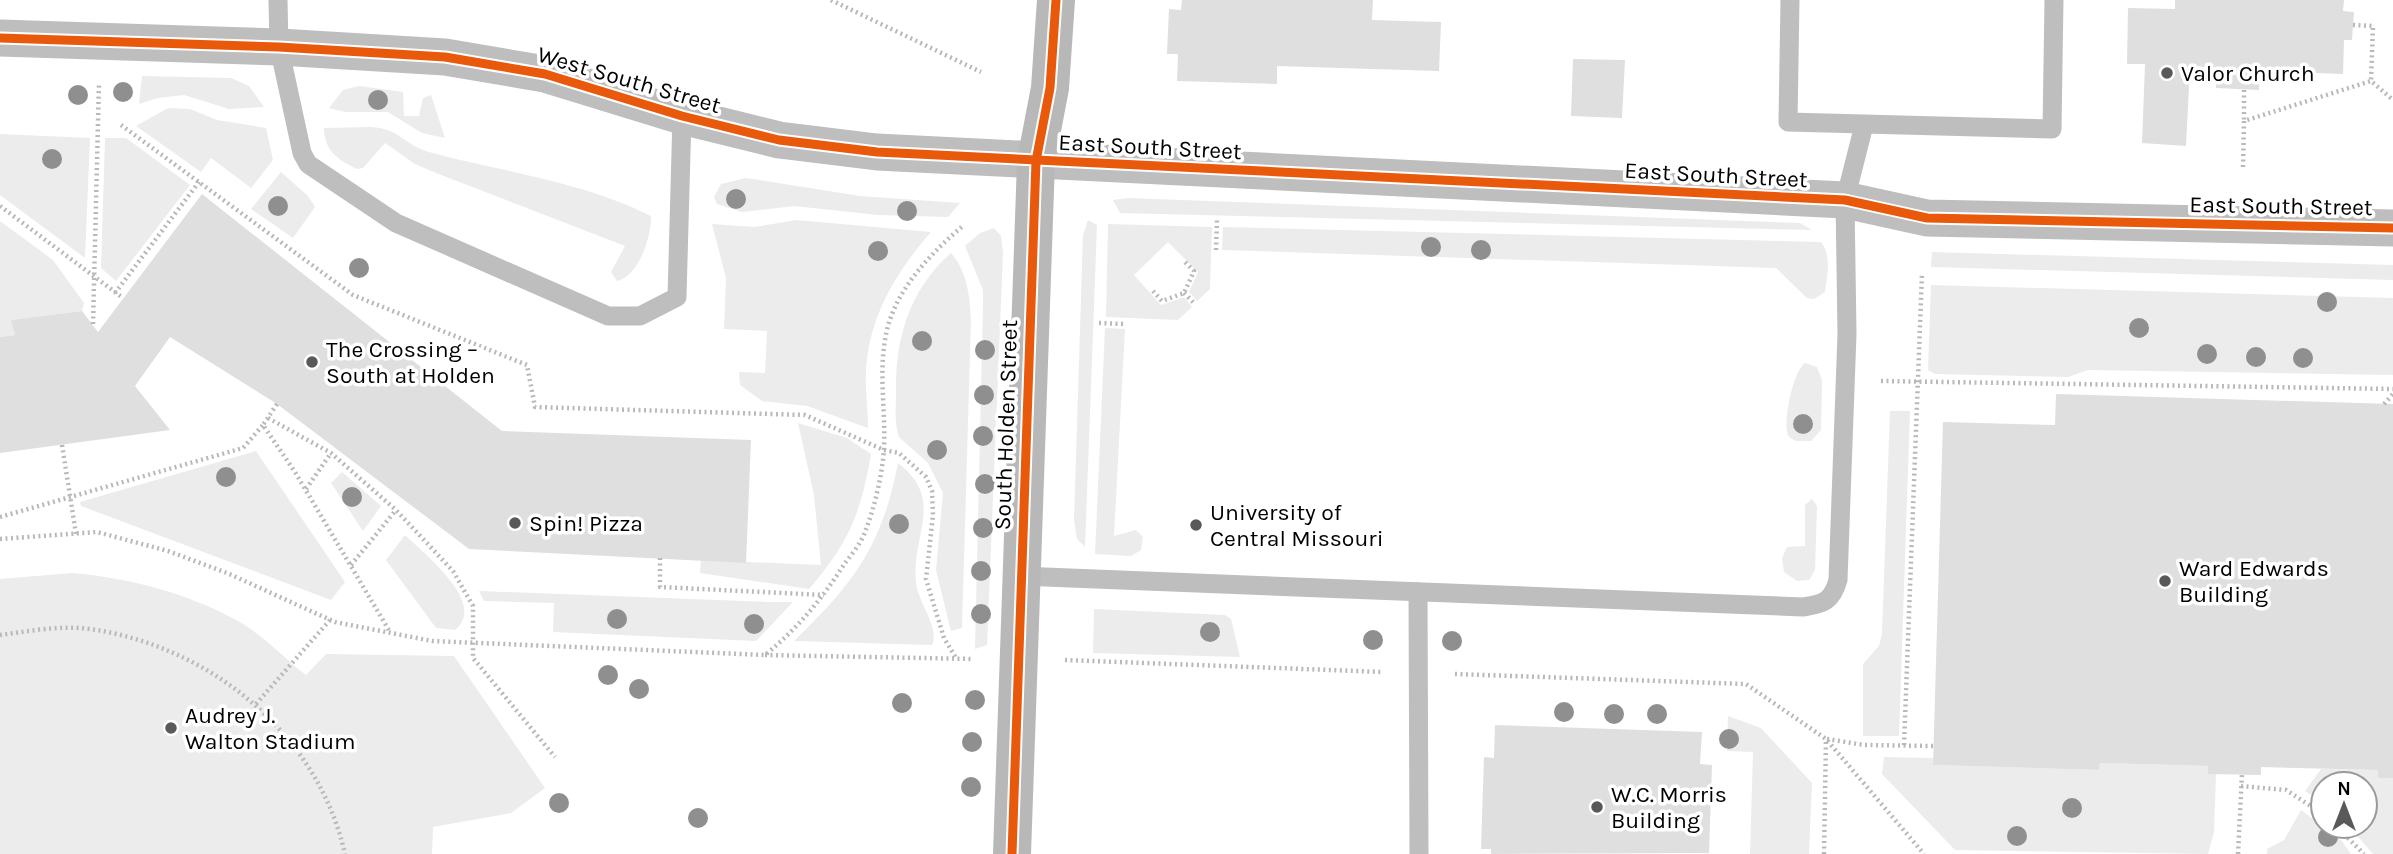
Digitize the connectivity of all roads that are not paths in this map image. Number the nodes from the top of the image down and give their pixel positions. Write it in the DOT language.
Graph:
graph roads {
  1 [pos="278,0"];
  2 [pos="1056,0"];
  3 [pos="1790,0"];
  4 [pos="2054,0"];
  5 [pos="0,38"];
  6 [pos="279,47"];
  7 [pos="682,116"];
  8 [pos="1864,125"];
  9 [pos="1036,161"];
  10 [pos="1845,200"];
  11 [pos="2393,228"];
  12 [pos="1020,576"];
  13 [pos="1418,592"];
  14 [pos="1012,854"];
  15 [pos="1419,854"];
  1 -- 6 [label="lane"];
  2 -- 9 [label="main road, South Holden Street"];
  3 -- 8 [label="lane"];
  4 -- 8 [label="lane"];
  5 -- 6 [label="street, West South Street"];
  6 -- 7 [label="street, West South Street"];
  6 -- 7 [label="lane"];
  7 -- 9 [label="street, West South Street"];
  8 -- 10 [label="lane"];
  9 -- 10 [label="street, East South Street"];
  9 -- 12 [label="main road, South Holden Street"];
  10 -- 11 [label="street, East South Street"];
  10 -- 13 [label="lane"];
  12 -- 13 [label="lane"];
  12 -- 14 [label="main road, South Holden Street"];
  13 -- 15 [label="lane"];
}
